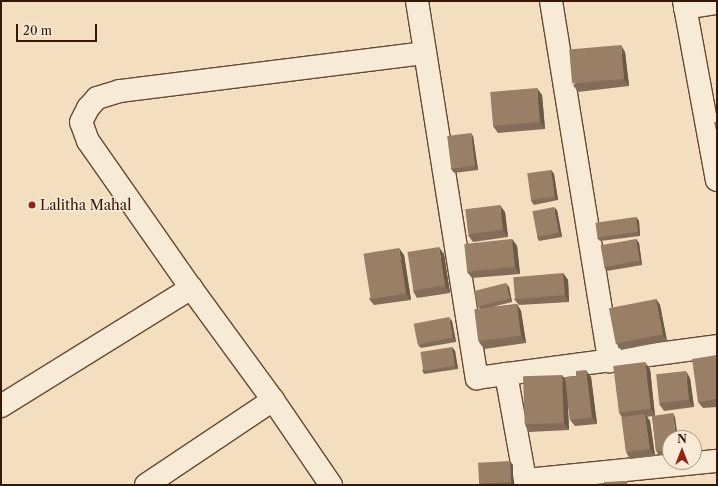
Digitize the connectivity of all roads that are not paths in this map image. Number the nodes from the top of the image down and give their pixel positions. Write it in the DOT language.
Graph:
graph roads {
  1 [pos="416,1"];
  2 [pos="551,1"];
  3 [pos="717,3"];
  4 [pos="684,5"];
  5 [pos="425,53"];
  6 [pos="711,115"];
  7 [pos="717,180"];
  8 [pos="191,288"];
  9 [pos="717,346"];
  10 [pos="609,361"];
  11 [pos="506,374"];
  12 [pos="273,400"];
  13 [pos="1,406"];
  14 [pos="717,461"];
  15 [pos="525,483"];
  16 [pos="146,485"];
  17 [pos="331,485"];
  1 -- 5 [label="street"];
  2 -- 10 [label="street"];
  3 -- 4 [label="street"];
  4 -- 6 [label="street"];
  5 -- 8 [label="street"];
  5 -- 11 [label="street"];
  6 -- 7 [label="street"];
  8 -- 12 [label="street"];
  8 -- 13 [label="street"];
  9 -- 10 [label="street"];
  10 -- 11 [label="street"];
  11 -- 15 [label="street"];
  12 -- 16 [label="street"];
  12 -- 17 [label="street"];
  14 -- 15 [label="street"];
}
